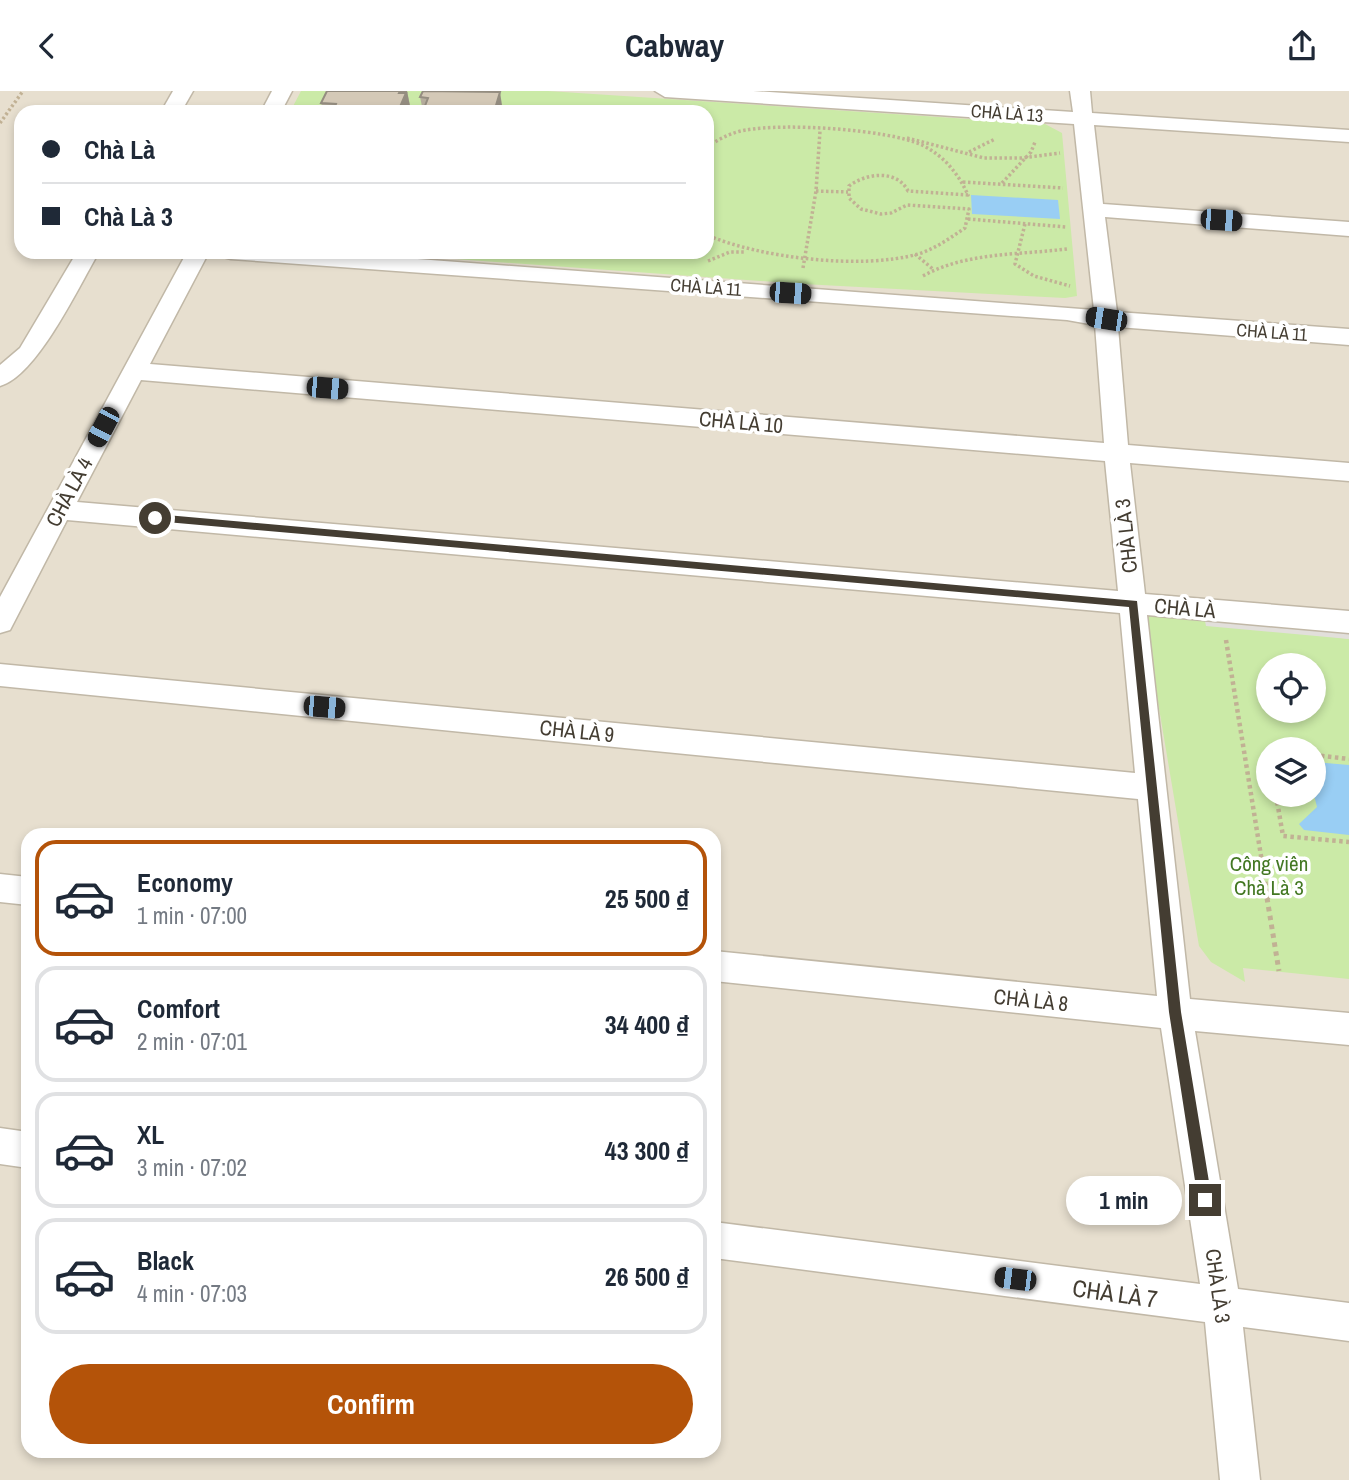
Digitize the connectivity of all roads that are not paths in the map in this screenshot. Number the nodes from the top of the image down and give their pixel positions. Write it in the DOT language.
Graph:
graph roads {
  1 [pos="665,91"];
  2 [pos="1080,91"];
  3 [pos="1083,118"];
  4 [pos="1349,136"];
  5 [pos="1094,210"];
  6 [pos="1349,229"];
  7 [pos="84,259"];
  8 [pos="194,259"];
  9 [pos="327,259"];
  10 [pos="1106,319"];
  11 [pos="1349,337"];
  12 [pos="133,371"];
  13 [pos="0,378"];
  14 [pos="1117,454"];
  15 [pos="1349,472"];
  16 [pos="60,510"];
  17 [pos="1133,604"];
  18 [pos="0,622"];
  19 [pos="1349,622"];
  20 [pos="0,675"];
  21 [pos="1153,788"];
  22 [pos="0,888"];
  23 [pos="21,890"];
  24 [pos="721,967"];
  25 [pos="1175,1012"];
  26 [pos="1349,1029"];
  27 [pos="0,1146"];
  28 [pos="21,1149"];
  29 [pos="721,1241"];
  30 [pos="1222,1307"];
  31 [pos="1349,1322"];
  32 [pos="1240,1480"];
  1 -- 3 [label="street, CHÀ LÀ 13"];
  2 -- 3 [label="street, CHÀ LÀ 3"];
  3 -- 4 [label="street, CHÀ LÀ 13"];
  3 -- 5 [label="street, CHÀ LÀ 3"];
  5 -- 6 [label="street"];
  5 -- 10 [label="street, CHÀ LÀ 3"];
  7 -- 13 [label="street"];
  8 -- 12 [label="street, CHÀ LÀ 4"];
  9 -- 10 [label="street, CHÀ LÀ 11"];
  10 -- 11 [label="street, CHÀ LÀ 11"];
  10 -- 14 [label="street, CHÀ LÀ 3"];
  12 -- 14 [label="street, CHÀ LÀ 10"];
  12 -- 16 [label="street, CHÀ LÀ 4"];
  14 -- 15 [label="street, CHÀ LÀ 10"];
  14 -- 17 [label="street, CHÀ LÀ 3"];
  16 -- 17 [label="street, CHÀ LÀ"];
  16 -- 18 [label="street, CHÀ LÀ 4"];
  17 -- 19 [label="street, CHÀ LÀ"];
  17 -- 21 [label="street, CHÀ LÀ 3"];
  20 -- 21 [label="street, CHÀ LÀ 9"];
  21 -- 25 [label="street, CHÀ LÀ 3"];
  22 -- 23 [label="street"];
  24 -- 25 [label="street, CHÀ LÀ 8"];
  25 -- 26 [label="street, CHÀ LÀ 8"];
  25 -- 30 [label="street, CHÀ LÀ 3"];
  27 -- 28 [label="street"];
  29 -- 30 [label="street, CHÀ LÀ 7"];
  30 -- 31 [label="street, CHÀ LÀ 7"];
  30 -- 32 [label="street, CHÀ LÀ 3"];
}
